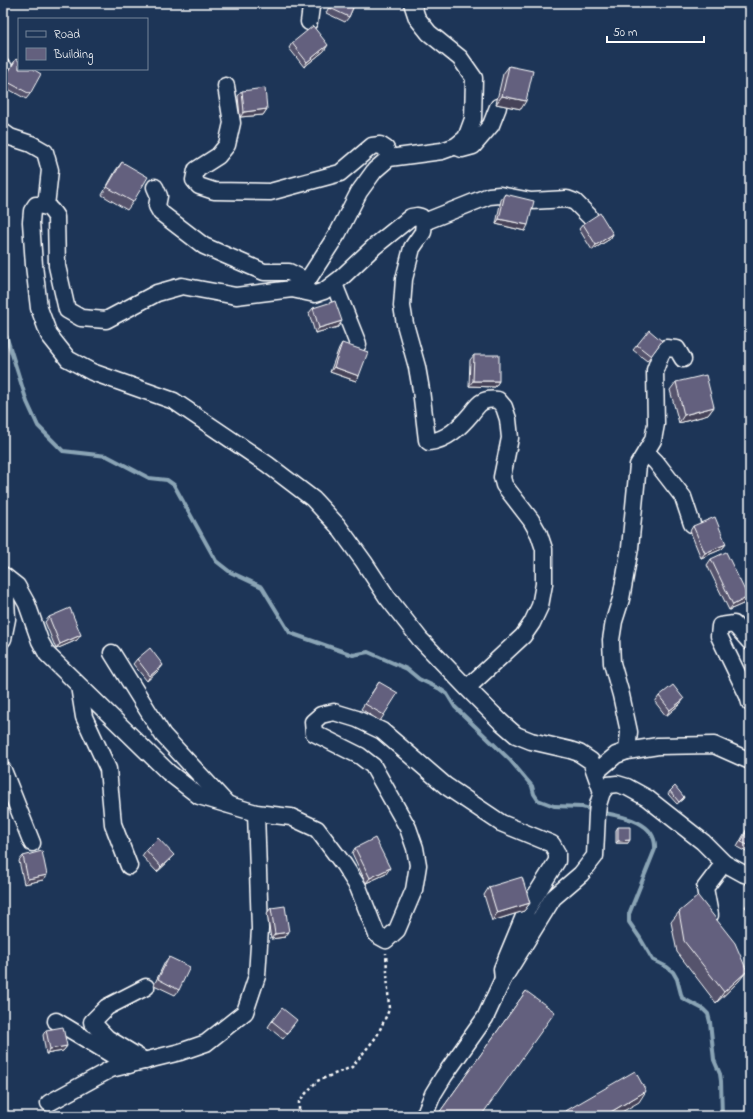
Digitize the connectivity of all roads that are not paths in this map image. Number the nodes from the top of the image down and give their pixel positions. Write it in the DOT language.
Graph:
graph roads {
  1 [pos="313,3"];
  2 [pos="412,3"];
  3 [pos="309,22"];
  4 [pos="226,86"];
  5 [pos="498,107"];
  6 [pos="3,132"];
  7 [pos="456,146"];
  8 [pos="389,158"];
  9 [pos="155,187"];
  10 [pos="46,206"];
  11 [pos="589,216"];
  12 [pos="424,222"];
  13 [pos="307,281"];
  14 [pos="334,284"];
  15 [pos="292,289"];
  16 [pos="358,344"];
  17 [pos="683,359"];
  18 [pos="646,452"];
  19 [pos="692,524"];
  20 [pos="4,576"];
  21 [pos="3,639"];
  22 [pos="750,642"];
  23 [pos="112,653"];
  24 [pos="80,686"];
  25 [pos="467,688"];
  26 [pos="750,703"];
  27 [pos="626,751"];
  28 [pos="750,761"];
  29 [pos="3,770"];
  30 [pos="596,772"];
  31 [pos="599,804"];
  32 [pos="228,805"];
  33 [pos="256,813"];
  34 [pos="32,843"];
  35 [pos="724,863"];
  36 [pos="129,866"];
  37 [pos="750,876"];
  38 [pos="710,915"];
  39 [pos="503,979"];
  40 [pos="146,987"];
  41 [pos="56,1021"];
  42 [pos="145,1061"];
  43 [pos="129,1065"];
  44 [pos="49,1103"];
  45 [pos="424,1116"];
  1 -- 3 [label="street"];
  2 -- 7 [label="street"];
  4 -- 8 [label="street"];
  5 -- 7 [label="street"];
  6 -- 10 [label="street"];
  7 -- 8 [label="street"];
  8 -- 13 [label="street"];
  9 -- 13 [label="street"];
  10 -- 15 [label="street"];
  10 -- 25 [label="street"];
  11 -- 12 [label="street"];
  12 -- 14 [label="street"];
  12 -- 25 [label="street"];
  13 -- 15 [label="street"];
  14 -- 15 [label="street"];
  14 -- 16 [label="street"];
  17 -- 18 [label="street"];
  18 -- 19 [label="street"];
  18 -- 27 [label="street"];
  20 -- 21 [label="street"];
  20 -- 24 [label="street"];
  22 -- 26 [label="street"];
  23 -- 32 [label="street"];
  24 -- 32 [label="street"];
  24 -- 36 [label="street"];
  25 -- 30 [label="street"];
  27 -- 28 [label="street"];
  27 -- 30 [label="street"];
  29 -- 34 [label="street"];
  30 -- 31 [label="street"];
  31 -- 35 [label="street"];
  31 -- 39 [label="street"];
  32 -- 33 [label="street"];
  33 -- 39 [label="street"];
  33 -- 42 [label="street"];
  35 -- 37 [label="street"];
  35 -- 38 [label="street"];
  39 -- 45 [label="street"];
  40 -- 42 [label="street"];
  41 -- 43 [label="street"];
  42 -- 43 [label="street"];
  43 -- 44 [label="street"];
}
